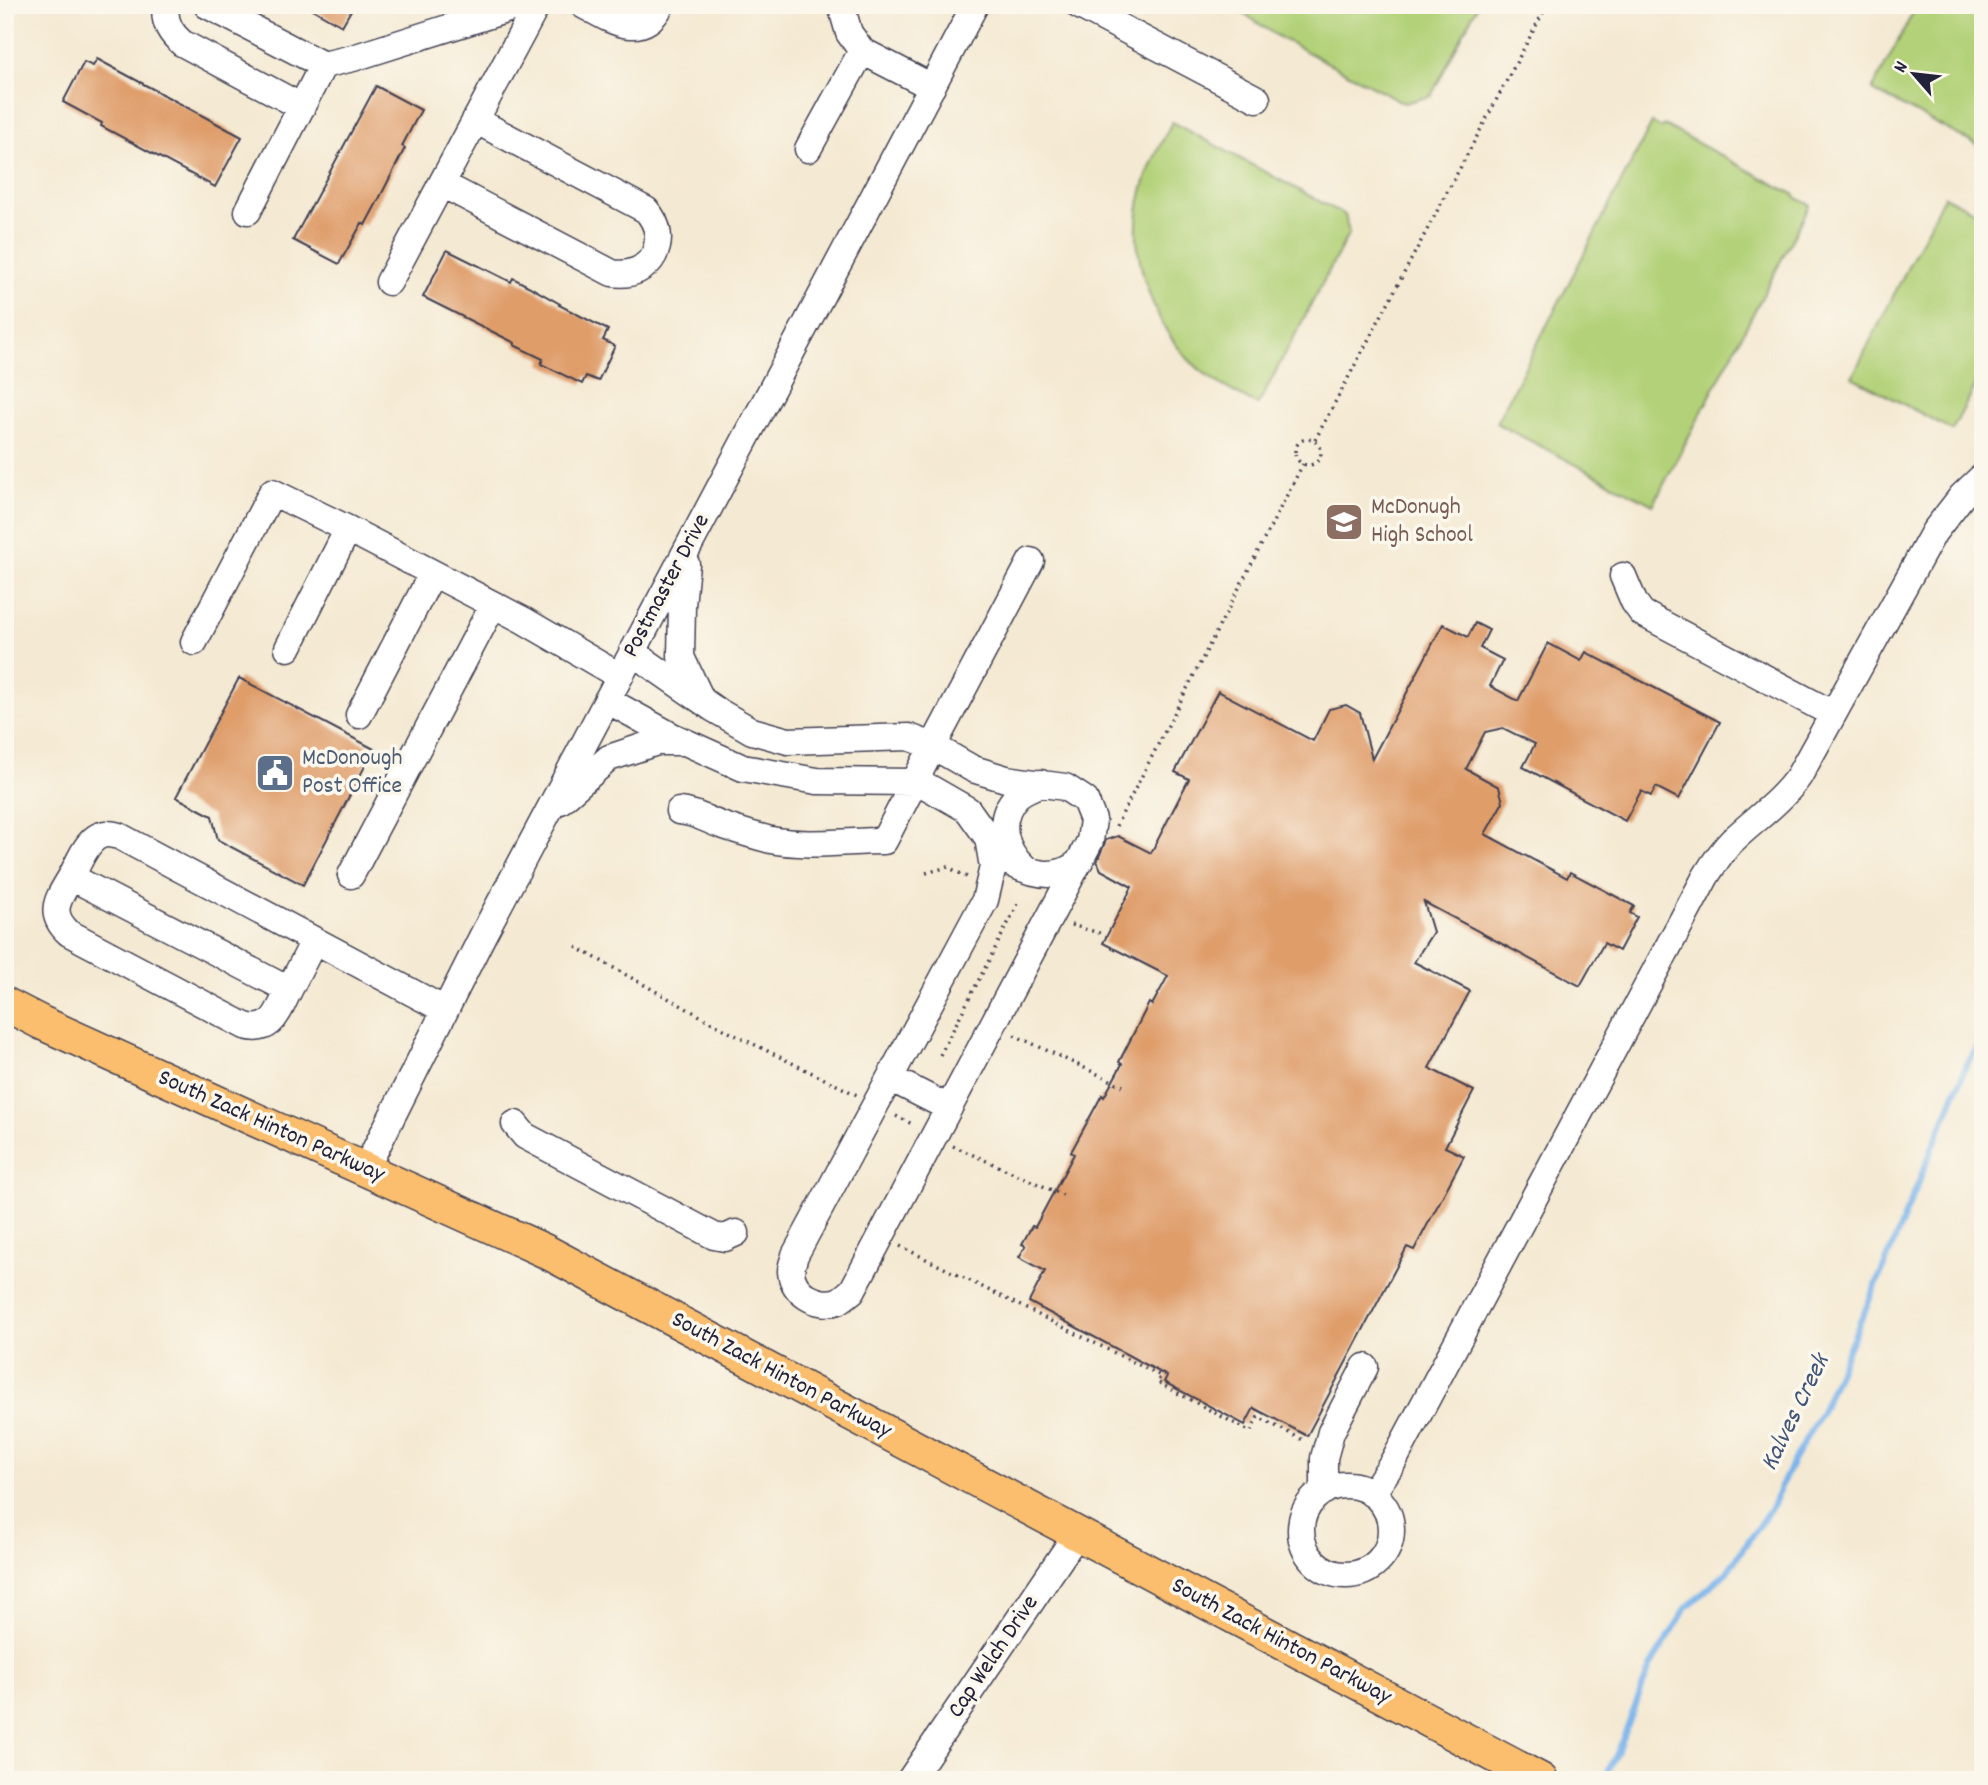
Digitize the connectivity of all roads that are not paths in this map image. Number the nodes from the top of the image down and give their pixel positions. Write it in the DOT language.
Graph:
graph roads {
  1 [pos="166,5"];
  2 [pos="207,5"];
  3 [pos="521,5"];
  4 [pos="537,5"];
  5 [pos="583,5"];
  6 [pos="661,5"];
  7 [pos="820,5"];
  8 [pos="841,5"];
  9 [pos="859,5"];
  10 [pos="975,5"];
  11 [pos="1077,5"];
  12 [pos="467,15"];
  13 [pos="855,42"];
  14 [pos="323,65"];
  15 [pos="932,87"];
  16 [pos="1258,99"];
  17 [pos="302,107"];
  18 [pos="475,120"];
  19 [pos="808,149"];
  20 [pos="442,184"];
  21 [pos="248,211"];
  22 [pos="390,282"];
  23 [pos="1983,476"];
  24 [pos="348,529"];
  25 [pos="687,550"];
  26 [pos="1031,561"];
  27 [pos="432,574"];
  28 [pos="1623,576"];
  29 [pos="493,605"];
  30 [pos="194,642"];
  31 [pos="288,648"];
  32 [pos="632,652"];
  33 [pos="620,676"];
  34 [pos="607,700"];
  35 [pos="702,701"];
  36 [pos="1833,714"];
  37 [pos="359,715"];
  38 [pos="685,742"];
  39 [pos="933,746"];
  40 [pos="915,782"];
  41 [pos="1041,783"];
  42 [pos="548,811"];
  43 [pos="679,811"];
  44 [pos="991,853"];
  45 [pos="1080,861"];
  46 [pos="351,875"];
  47 [pos="71,877"];
  48 [pos="314,941"];
  49 [pos="289,990"];
  50 [pos="5,1004"];
  51 [pos="445,1010"];
  52 [pos="890,1078"];
  53 [pos="948,1108"];
  54 [pos="515,1124"];
  55 [pos="365,1170"];
  56 [pos="736,1233"];
  57 [pos="1365,1367"];
  58 [pos="1324,1491"];
  59 [pos="1372,1494"];
  60 [pos="1077,1534"];
  61 [pos="910,1780"];
  62 [pos="1541,1780"];
  1 -- 17 [label="street"];
  2 -- 14 [label="street"];
  3 -- 12 [label="street"];
  4 -- 18 [label="street"];
  5 -- 6 [label="street"];
  7 -- 13 [label="street"];
  8 -- 13 [label="street"];
  9 -- 13 [label="street"];
  10 -- 15 [label="street, Postmaster Drive"];
  11 -- 16 [label="street"];
  12 -- 14 [label="street"];
  13 -- 15 [label="street"];
  13 -- 19 [label="street"];
  14 -- 17 [label="street"];
  15 -- 25 [label="street, Postmaster Drive"];
  17 -- 21 [label="street"];
  18 -- 20 [label="street"];
  18 -- 20 [label="street"];
  20 -- 22 [label="street"];
  23 -- 36 [label="street"];
  24 -- 27 [label="street"];
  24 -- 30 [label="street"];
  24 -- 31 [label="street"];
  25 -- 32 [label="street, Postmaster Drive"];
  25 -- 35 [label="street"];
  26 -- 39 [label="street"];
  27 -- 29 [label="street"];
  27 -- 37 [label="street"];
  28 -- 36 [label="street"];
  29 -- 33 [label="street"];
  29 -- 46 [label="street"];
  32 -- 33 [label="street, Postmaster Drive"];
  32 -- 35 [label="street"];
  33 -- 34 [label="street, Postmaster Drive"];
  34 -- 38 [label="street"];
  34 -- 42 [label="street, Postmaster Drive"];
  35 -- 39 [label="street"];
  36 -- 59 [label="street"];
  38 -- 40 [label="street"];
  38 -- 42 [label="street"];
  39 -- 40 [label="street"];
  39 -- 41 [label="street"];
  40 -- 43 [label="street"];
  40 -- 44 [label="street"];
  41 -- 44 [label="street"];
  41 -- 45 [label="street"];
  42 -- 51 [label="street, Postmaster Drive"];
  44 -- 45 [label="street"];
  44 -- 52 [label="street"];
  45 -- 53 [label="street"];
  47 -- 48 [label="street"];
  47 -- 49 [label="street"];
  47 -- 49 [label="street"];
  48 -- 49 [label="street"];
  48 -- 51 [label="street"];
  50 -- 55 [label="main road, South Zack Hinton Parkway"];
  51 -- 55 [label="street, Postmaster Drive"];
  52 -- 53 [label="street"];
  52 -- 53 [label="street"];
  54 -- 56 [label="street"];
  55 -- 60 [label="main road, South Zack Hinton Parkway"];
  57 -- 58 [label="street"];
  58 -- 59 [label="street"];
  58 -- 59 [label="street"];
  60 -- 61 [label="street, Cap Welch Drive"];
  60 -- 62 [label="main road, South Zack Hinton Parkway"];
}
